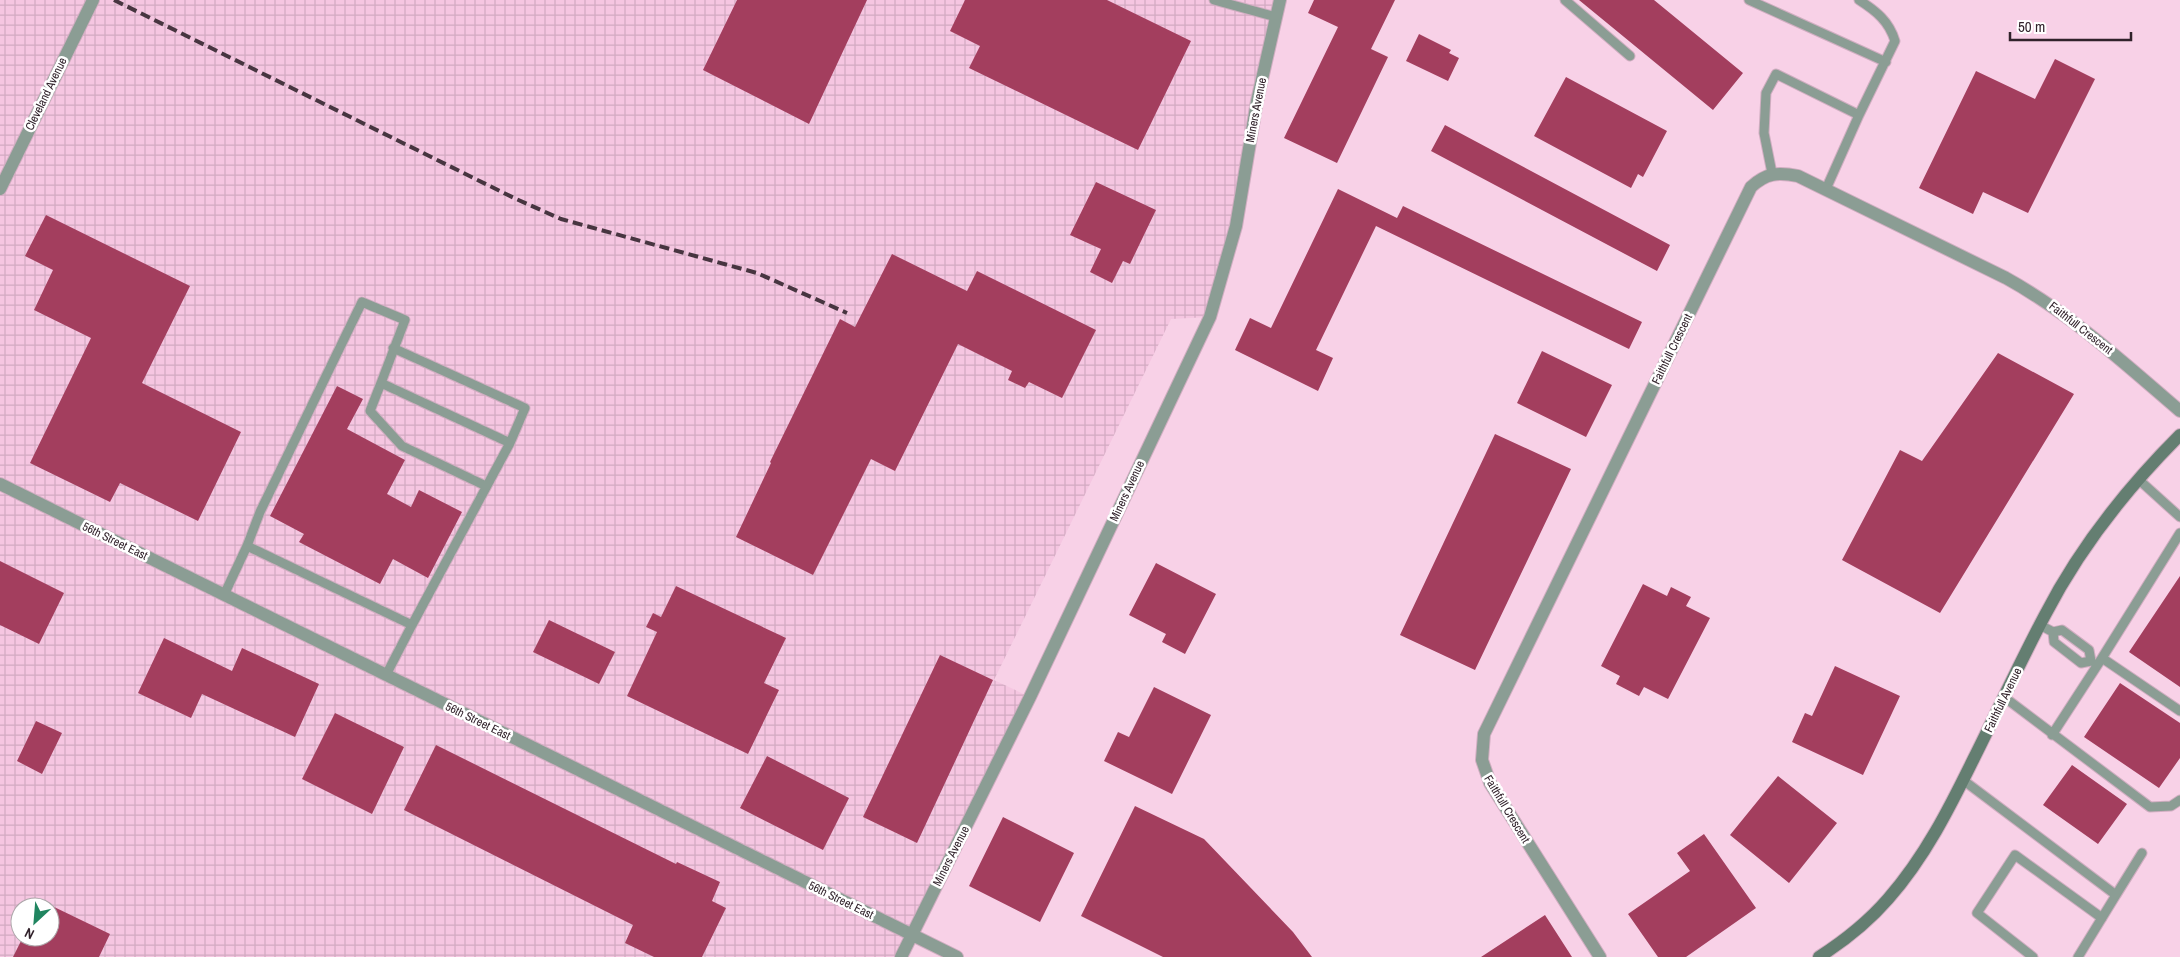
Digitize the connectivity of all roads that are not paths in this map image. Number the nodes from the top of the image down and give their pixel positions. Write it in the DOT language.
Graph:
graph roads {
  1 [pos="93,0"];
  2 [pos="1214,0"];
  3 [pos="1280,0"];
  4 [pos="1565,0"];
  5 [pos="1750,0"];
  6 [pos="1859,0"];
  7 [pos="1242,4"];
  8 [pos="1276,17"];
  9 [pos="1630,56"];
  10 [pos="1886,62"];
  11 [pos="1860,115"];
  12 [pos="1772,173"];
  13 [pos="0,189"];
  14 [pos="1826,190"];
  15 [pos="393,348"];
  16 [pos="380,382"];
  17 [pos="2180,411"];
  18 [pos="2178,439"];
  19 [pos="510,443"];
  20 [pos="2138,479"];
  21 [pos="0,484"];
  22 [pos="486,486"];
  23 [pos="2180,517"];
  24 [pos="2180,533"];
  25 [pos="247,546"];
  26 [pos="224,595"];
  27 [pos="412,625"];
  28 [pos="2040,625"];
  29 [pos="2052,632"];
  30 [pos="2102,658"];
  31 [pos="2094,664"];
  32 [pos="386,675"];
  33 [pos="2004,697"];
  34 [pos="2180,711"];
  35 [pos="2052,735"];
  36 [pos="1963,780"];
  37 [pos="2180,800"];
  38 [pos="2142,853"];
  39 [pos="2116,895"];
  40 [pos="2102,918"];
  41 [pos="911,935"];
  42 [pos="901,957"];
  43 [pos="956,957"];
  44 [pos="1600,957"];
  45 [pos="1819,957"];
  46 [pos="2033,957"];
  47 [pos="2078,957"];
  1 -- 13 [label="street, Cleveland Avenue"];
  2 -- 7 [label="lane"];
  3 -- 8 [label="street, Miners Avenue"];
  4 -- 9 [label="lane"];
  5 -- 10 [label="lane"];
  6 -- 10 [label="lane"];
  7 -- 8 [label="lane"];
  8 -- 41 [label="street, Miners Avenue"];
  10 -- 11 [label="lane"];
  11 -- 12 [label="lane"];
  11 -- 14 [label="lane"];
  12 -- 14 [label="street, Faithfull Crescent"];
  12 -- 44 [label="street, Faithfull Crescent"];
  14 -- 17 [label="street, Faithfull Crescent"];
  15 -- 16 [label="lane"];
  15 -- 19 [label="lane"];
  15 -- 25 [label="lane"];
  16 -- 19 [label="lane"];
  16 -- 22 [label="lane"];
  18 -- 20 [label="street, Faithfull Avenue"];
  19 -- 22 [label="lane"];
  20 -- 23 [label="lane"];
  20 -- 28 [label="street, Faithfull Avenue"];
  21 -- 26 [label="street, 56th Street East"];
  22 -- 27 [label="lane"];
  24 -- 30 [label="lane"];
  25 -- 26 [label="lane"];
  25 -- 27 [label="lane"];
  26 -- 32 [label="street, 56th Street East"];
  27 -- 32 [label="lane"];
  28 -- 29 [label="lane"];
  28 -- 33 [label="street, Faithfull Avenue"];
  29 -- 31 [label="lane"];
  29 -- 31 [label="lane"];
  30 -- 31 [label="lane"];
  30 -- 34 [label="lane"];
  31 -- 35 [label="lane"];
  32 -- 41 [label="street, 56th Street East"];
  33 -- 35 [label="lane"];
  33 -- 36 [label="street, Faithfull Avenue"];
  35 -- 37 [label="lane"];
  36 -- 39 [label="lane"];
  36 -- 45 [label="street, Faithfull Avenue"];
  38 -- 39 [label="lane"];
  39 -- 40 [label="lane"];
  40 -- 46 [label="lane"];
  40 -- 47 [label="lane"];
  41 -- 42 [label="street, Miners Avenue"];
  41 -- 43 [label="street, 56th Street East"];
}
